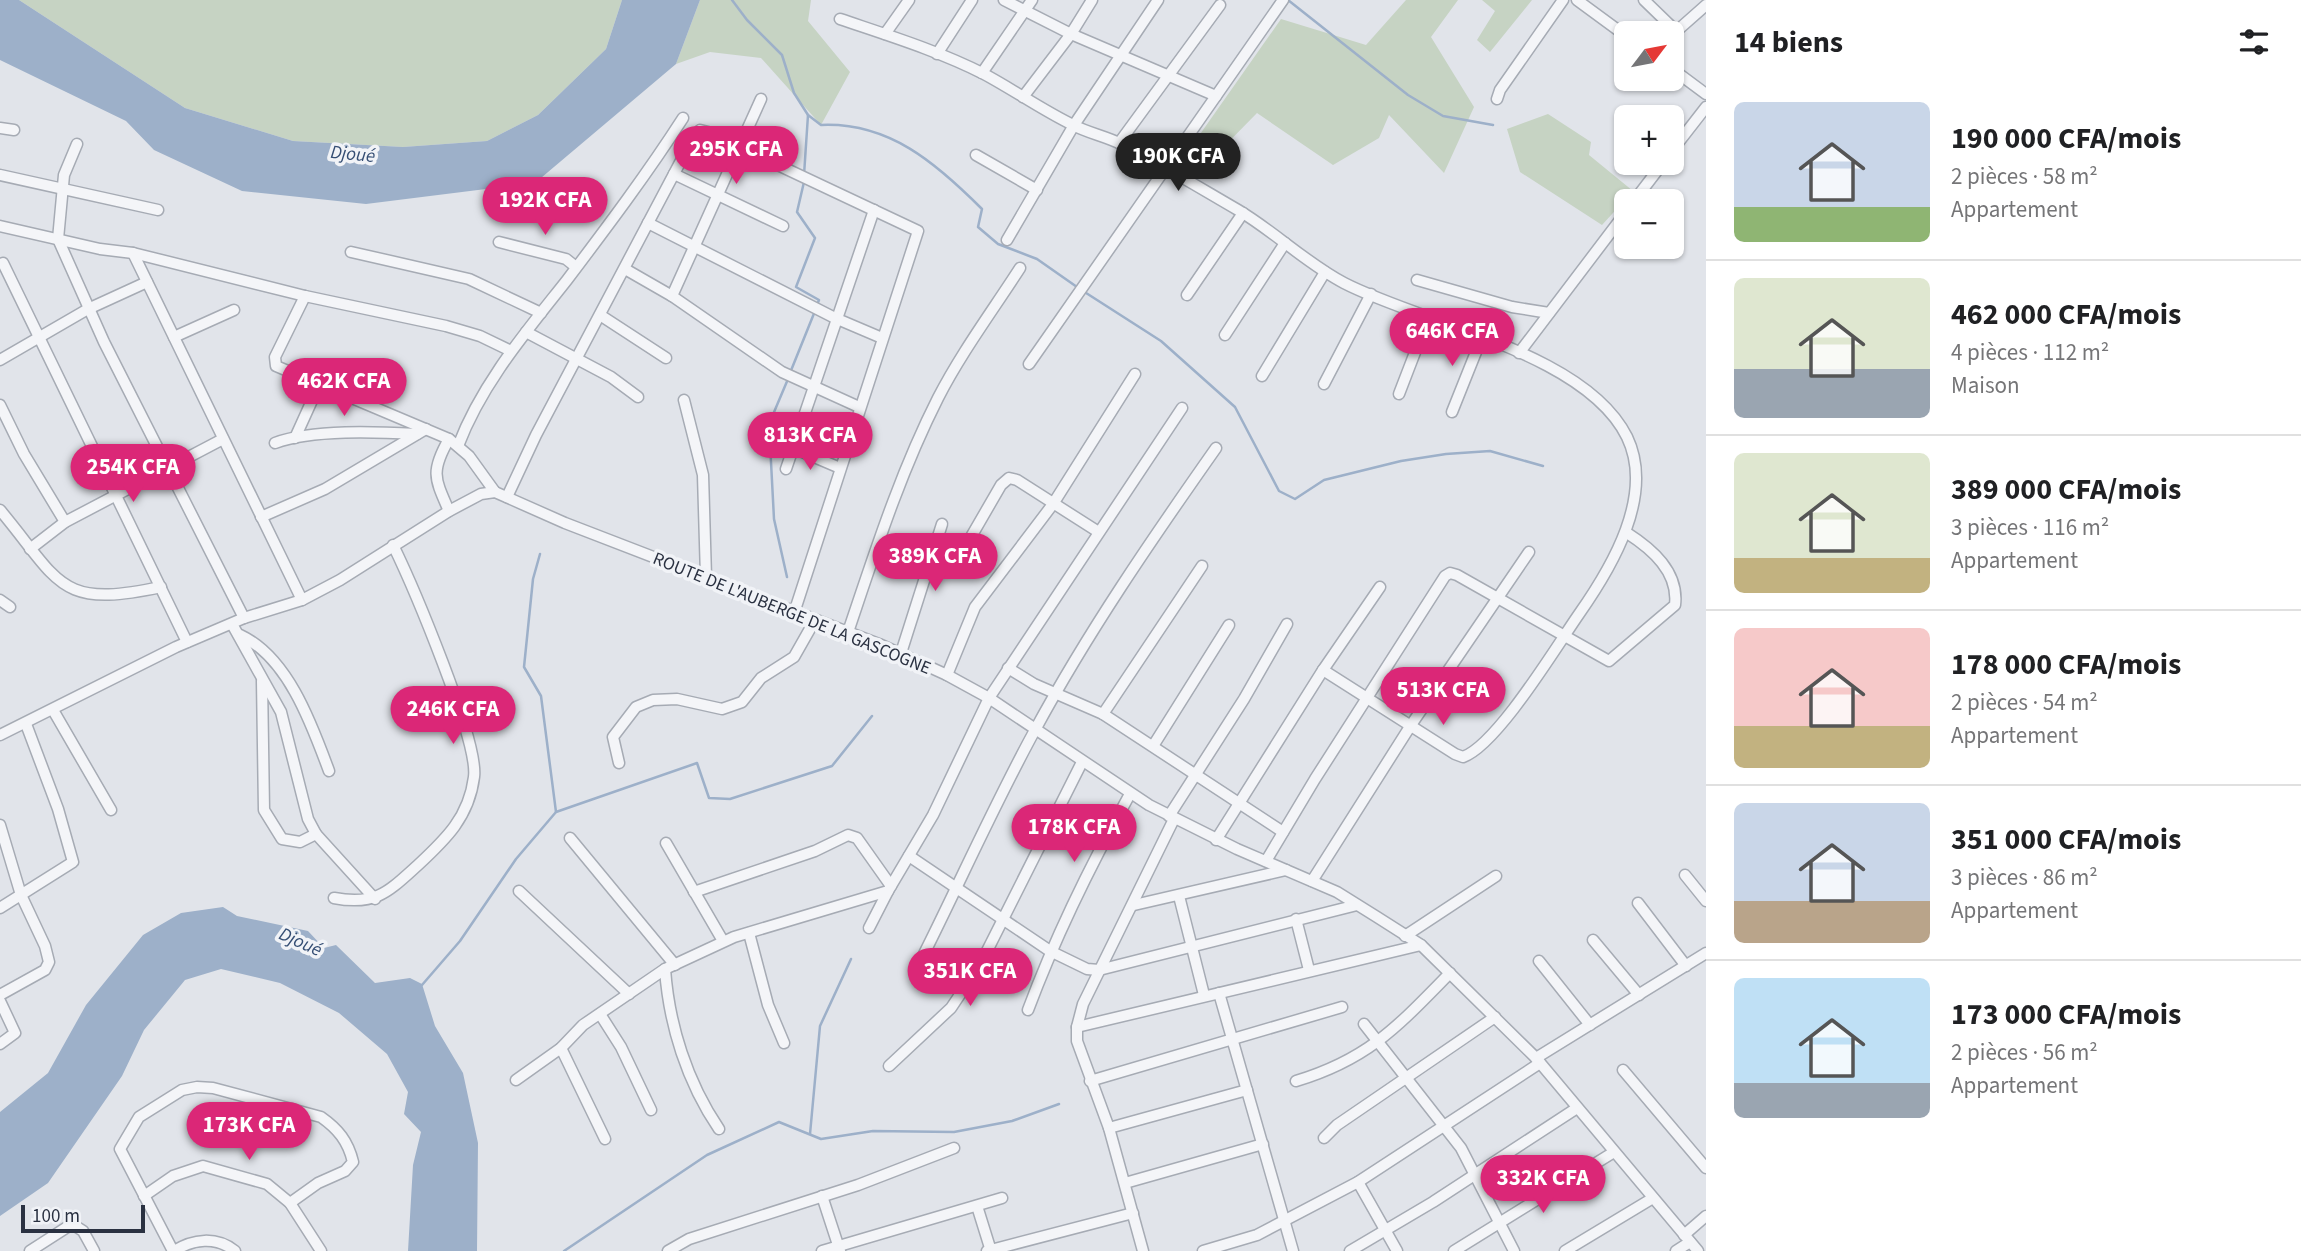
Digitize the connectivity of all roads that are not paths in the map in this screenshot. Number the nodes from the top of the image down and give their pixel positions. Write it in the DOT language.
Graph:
graph roads {
  1 [pos="909,0"];
  2 [pos="972,0"];
  3 [pos="1004,0"];
  4 [pos="1032,0"];
  5 [pos="1092,0"];
  6 [pos="1158,0"];
  7 [pos="1283,0"];
  8 [pos="1563,0"];
  9 [pos="1577,0"];
  10 [pos="1644,0"];
  11 [pos="1220,5"];
  12 [pos="1706,5"];
  13 [pos="1023,12"];
  14 [pos="840,19"];
  15 [pos="1663,21"];
  16 [pos="1684,24"];
  17 [pos="1614,27"];
  18 [pos="885,34"];
  19 [pos="1071,34"];
  20 [pos="937,54"];
  21 [pos="1123,55"];
  22 [pos="982,73"];
  23 [pos="1169,76"];
  24 [pos="1684,77"];
  25 [pos="1705,92"];
  26 [pos="1216,96"];
  27 [pos="1023,97"];
  28 [pos="761,99"];
  29 [pos="1497,99"];
  30 [pos="1706,107"];
  31 [pos="682,118"];
  32 [pos="1074,125"];
  33 [pos="0,128"];
  34 [pos="14,130"];
  35 [pos="1684,135"];
  36 [pos="1119,143"];
  37 [pos="77,144"];
  38 [pos="738,147"];
  39 [pos="976,155"];
  40 [pos="1166,169"];
  41 [pos="674,174"];
  42 [pos="0,175"];
  43 [pos="1654,175"];
  44 [pos="63,187"];
  45 [pos="1643,189"];
  46 [pos="1037,190"];
  47 [pos="715,195"];
  48 [pos="158,210"];
  49 [pos="874,211"];
  50 [pos="1243,213"];
  51 [pos="648,223"];
  52 [pos="0,226"];
  53 [pos="783,226"];
  54 [pos="1614,228"];
  55 [pos="58,239"];
  56 [pos="1007,240"];
  57 [pos="499,242"];
  58 [pos="1285,243"];
  59 [pos="693,248"];
  60 [pos="351,252"];
  61 [pos="133,253"];
  62 [pos="3,262"];
  63 [pos="576,267"];
  64 [pos="1020,268"];
  65 [pos="625,269"];
  66 [pos="1325,272"];
  67 [pos="1417,280"];
  68 [pos="147,282"];
  69 [pos="1371,294"];
  70 [pos="1187,295"];
  71 [pos="305,296"];
  72 [pos="672,296"];
  73 [pos="88,310"];
  74 [pos="234,310"];
  75 [pos="541,313"];
  76 [pos="1549,313"];
  77 [pos="600,315"];
  78 [pos="1429,316"];
  79 [pos="835,318"];
  80 [pos="526,332"];
  81 [pos="1225,335"];
  82 [pos="174,337"];
  83 [pos="1482,337"];
  84 [pos="882,338"];
  85 [pos="39,340"];
  86 [pos="511,351"];
  87 [pos="1519,353"];
  88 [pos="666,358"];
  89 [pos="577,359"];
  90 [pos="0,360"];
  91 [pos="1029,364"];
  92 [pos="1135,374"];
  93 [pos="1262,376"];
  94 [pos="1324,384"];
  95 [pos="319,385"];
  96 [pos="812,385"];
  97 [pos="1399,394"];
  98 [pos="638,397"];
  99 [pos="684,400"];
  100 [pos="0,405"];
  101 [pos="859,407"];
  102 [pos="1182,408"];
  103 [pos="1452,412"];
  104 [pos="422,432"];
  105 [pos="295,438"];
  106 [pos="223,439"];
  107 [pos="275,443"];
  108 [pos="454,443"];
  109 [pos="793,448"];
  110 [pos="1216,448"];
  111 [pos="168,466"];
  112 [pos="840,468"];
  113 [pos="786,469"];
  114 [pos="495,492"];
  115 [pos="115,496"];
  116 [pos="507,497"];
  117 [pos="1053,504"];
  118 [pos="0,510"];
  119 [pos="449,511"];
  120 [pos="261,517"];
  121 [pos="65,522"];
  122 [pos="943,524"];
  123 [pos="1097,531"];
  124 [pos="1627,533"];
  125 [pos="393,545"];
  126 [pos="964,548"];
  127 [pos="30,549"];
  128 [pos="1529,552"];
  129 [pos="1202,566"];
  130 [pos="706,577"];
  131 [pos="162,587"];
  132 [pos="1380,587"];
  133 [pos="1497,597"];
  134 [pos="0,600"];
  135 [pos="302,600"];
  136 [pos="10,607"];
  137 [pos="794,613"];
  138 [pos="244,618"];
  139 [pos="815,620"];
  140 [pos="1287,624"];
  141 [pos="1229,625"];
  142 [pos="234,629"];
  143 [pos="848,632"];
  144 [pos="1563,636"];
  145 [pos="187,642"];
  146 [pos="901,653"];
  147 [pos="1008,668"];
  148 [pos="1323,670"];
  149 [pos="947,675"];
  150 [pos="262,678"];
  151 [pos="1055,693"];
  152 [pos="1367,696"];
  153 [pos="989,698"];
  154 [pos="53,709"];
  155 [pos="1103,714"];
  156 [pos="26,724"];
  157 [pos="1411,725"];
  158 [pos="1035,730"];
  159 [pos="0,735"];
  160 [pos="1153,746"];
  161 [pos="1082,762"];
  162 [pos="619,763"];
  163 [pos="329,771"];
  164 [pos="1194,777"];
  165 [pos="1130,794"];
  166 [pos="1239,805"];
  167 [pos="111,810"];
  168 [pos="1171,818"];
  169 [pos="0,825"];
  170 [pos="1283,832"];
  171 [pos="316,834"];
  172 [pos="570,838"];
  173 [pos="1216,839"];
  174 [pos="666,843"];
  175 [pos="909,856"];
  176 [pos="1266,861"];
  177 [pos="1286,870"];
  178 [pos="1685,875"];
  179 [pos="1496,876"];
  180 [pos="1312,881"];
  181 [pos="957,887"];
  182 [pos="890,889"];
  183 [pos="519,891"];
  184 [pos="694,892"];
  185 [pos="21,895"];
  186 [pos="1179,897"];
  187 [pos="334,898"];
  188 [pos="375,899"];
  189 [pos="1706,901"];
  190 [pos="1638,903"];
  191 [pos="1134,905"];
  192 [pos="1357,905"];
  193 [pos="0,908"];
  194 [pos="1004,917"];
  195 [pos="1296,919"];
  196 [pos="869,928"];
  197 [pos="749,933"];
  198 [pos="1405,936"];
  199 [pos="1593,940"];
  200 [pos="723,941"];
  201 [pos="1193,945"];
  202 [pos="1421,946"];
  203 [pos="1051,951"];
  204 [pos="1706,953"];
  205 [pos="924,954"];
  206 [pos="1539,961"];
  207 [pos="1686,966"];
  208 [pos="670,967"];
  209 [pos="1099,970"];
  210 [pos="1309,970"];
  211 [pos="1450,973"];
  212 [pos="1219,993"];
  213 [pos="629,994"];
  214 [pos="0,995"];
  215 [pos="1204,995"];
  216 [pos="1639,995"];
  217 [pos="0,1001"];
  218 [pos="1342,1007"];
  219 [pos="1028,1010"];
  220 [pos="600,1014"];
  221 [pos="1495,1017"];
  222 [pos="1364,1024"];
  223 [pos="1590,1025"];
  224 [pos="1077,1027"];
  225 [pos="1234,1040"];
  226 [pos="784,1043"];
  227 [pos="1379,1043"];
  228 [pos="0,1044"];
  229 [pos="561,1048"];
  230 [pos="1538,1060"];
  231 [pos="889,1066"];
  232 [pos="1623,1070"];
  233 [pos="1407,1078"];
  234 [pos="516,1080"];
  235 [pos="1090,1081"];
  236 [pos="1296,1081"];
  237 [pos="1247,1090"];
  238 [pos="1577,1108"];
  239 [pos="651,1110"];
  240 [pos="1444,1124"];
  241 [pos="1110,1128"];
  242 [pos="719,1129"];
  243 [pos="1324,1138"];
  244 [pos="605,1139"];
  245 [pos="1263,1144"];
  246 [pos="954,1148"];
  247 [pos="1614,1152"];
  248 [pos="1706,1168"];
  249 [pos="1476,1174"];
  250 [pos="1358,1182"];
  251 [pos="1125,1183"];
  252 [pos="144,1196"];
  253 [pos="822,1196"];
  254 [pos="1002,1198"];
  255 [pos="1653,1198"];
  256 [pos="290,1203"];
  257 [pos="977,1206"];
  258 [pos="1133,1213"];
  259 [pos="1706,1216"];
  260 [pos="1284,1220"];
  261 [pos="1500,1223"];
  262 [pos="1386,1231"];
  263 [pos="1691,1243"];
  264 [pos="839,1249"];
  265 [pos="30,1251"];
  266 [pos="94,1251"];
  267 [pos="174,1251"];
  268 [pos="235,1251"];
  269 [pos="321,1251"];
  270 [pos="668,1251"];
  271 [pos="821,1251"];
  272 [pos="990,1251"];
  273 [pos="1143,1251"];
  274 [pos="1203,1251"];
  275 [pos="1293,1251"];
  276 [pos="1350,1251"];
  277 [pos="1396,1251"];
  278 [pos="1454,1251"];
  279 [pos="1514,1251"];
  280 [pos="1565,1251"];
  281 [pos="1676,1251"];
  1 -- 18 [label="street"];
  2 -- 20 [label="street"];
  3 -- 13 [label="street"];
  4 -- 13 [label="street"];
  5 -- 19 [label="street"];
  6 -- 21 [label="street"];
  7 -- 26 [label="street"];
  8 -- 29 [label="street"];
  9 -- 17 [label="street"];
  10 -- 15 [label="street"];
  11 -- 23 [label="street"];
  12 -- 16 [label="street"];
  13 -- 19 [label="street"];
  13 -- 22 [label="street"];
  14 -- 18 [label="street"];
  18 -- 20 [label="street"];
  19 -- 21 [label="street"];
  19 -- 27 [label="street"];
  20 -- 22 [label="street"];
  21 -- 23 [label="street"];
  21 -- 32 [label="street"];
  22 -- 27 [label="street"];
  23 -- 26 [label="street"];
  23 -- 36 [label="street"];
  24 -- 25 [label="street"];
  26 -- 40 [label="street"];
  27 -- 32 [label="street"];
  28 -- 38 [label="street"];
  30 -- 35 [label="street"];
  31 -- 63 [label="street"];
  32 -- 36 [label="street"];
  32 -- 46 [label="street"];
  33 -- 34 [label="street"];
  36 -- 40 [label="street"];
  37 -- 44 [label="street"];
  38 -- 41 [label="street"];
  38 -- 47 [label="street"];
  38 -- 49 [label="street"];
  39 -- 46 [label="street"];
  40 -- 50 [label="street"];
  40 -- 91 [label="street"];
  41 -- 47 [label="street"];
  41 -- 51 [label="street"];
  42 -- 44 [label="street"];
  43 -- 45 [label="street"];
  44 -- 48 [label="street"];
  44 -- 55 [label="street"];
  46 -- 56 [label="street"];
  47 -- 53 [label="street"];
  47 -- 59 [label="street"];
  49 -- 79 [label="street"];
  49 -- 84 [label="street"];
  50 -- 58 [label="street"];
  50 -- 70 [label="street"];
  51 -- 59 [label="street"];
  51 -- 65 [label="street"];
  52 -- 55 [label="street"];
  54 -- 76 [label="street"];
  55 -- 61 [label="street"];
  55 -- 73 [label="street"];
  57 -- 63 [label="street"];
  58 -- 66 [label="street"];
  58 -- 81 [label="street"];
  59 -- 72 [label="street"];
  59 -- 79 [label="street"];
  60 -- 75 [label="street"];
  61 -- 68 [label="street"];
  61 -- 71 [label="street"];
  62 -- 85 [label="street"];
  63 -- 75 [label="street"];
  64 -- 143 [label="street"];
  65 -- 72 [label="street"];
  65 -- 77 [label="street"];
  66 -- 69 [label="street"];
  66 -- 93 [label="street"];
  67 -- 76 [label="street"];
  68 -- 73 [label="street"];
  68 -- 82 [label="street"];
  69 -- 78 [label="street"];
  69 -- 94 [label="street"];
  71 -- 86 [label="street"];
  71 -- 95 [label="street"];
  72 -- 96 [label="street"];
  73 -- 85 [label="street"];
  73 -- 111 [label="street"];
  74 -- 82 [label="street"];
  75 -- 80 [label="street"];
  76 -- 87 [label="street"];
  77 -- 88 [label="street"];
  77 -- 89 [label="street"];
  78 -- 83 [label="street"];
  78 -- 97 [label="street"];
  79 -- 84 [label="street"];
  79 -- 96 [label="street"];
  80 -- 86 [label="street"];
  80 -- 89 [label="street"];
  82 -- 106 [label="street"];
  83 -- 87 [label="street"];
  83 -- 103 [label="street"];
  84 -- 101 [label="street"];
  85 -- 90 [label="street"];
  85 -- 115 [label="street"];
  86 -- 108 [label="street"];
  87 -- 124 [label="street"];
  89 -- 98 [label="street"];
  89 -- 116 [label="street"];
  92 -- 117 [label="street"];
  95 -- 104 [label="street"];
  95 -- 105 [label="street"];
  96 -- 101 [label="street"];
  96 -- 109 [label="street"];
  99 -- 130 [label="street"];
  100 -- 121 [label="street"];
  101 -- 112 [label="street"];
  102 -- 123 [label="street"];
  104 -- 105 [label="street"];
  104 -- 108 [label="street"];
  104 -- 120 [label="street"];
  105 -- 107 [label="street"];
  106 -- 111 [label="street"];
  106 -- 120 [label="street"];
  108 -- 114 [label="street"];
  108 -- 119 [label="street"];
  109 -- 112 [label="street"];
  109 -- 113 [label="street"];
  110 -- 151 [label="street"];
  111 -- 115 [label="street"];
  111 -- 138 [label="street"];
  112 -- 137 [label="street"];
  114 -- 116 [label="street, ROUTE DE L'AUBERGE DE LA GASCOGNE"];
  114 -- 119 [label="street"];
  115 -- 121 [label="street"];
  115 -- 131 [label="street"];
  116 -- 130 [label="street, ROUTE DE L'AUBERGE DE LA GASCOGNE"];
  117 -- 123 [label="street"];
  117 -- 126 [label="street"];
  117 -- 149 [label="street"];
  118 -- 127 [label="street"];
  119 -- 125 [label="street"];
  120 -- 135 [label="street"];
  121 -- 127 [label="street"];
  122 -- 146 [label="street"];
  123 -- 147 [label="street"];
  124 -- 144 [label="street"];
  124 -- 144 [label="street"];
  125 -- 135 [label="street"];
  125 -- 188 [label="street"];
  127 -- 131 [label="street"];
  128 -- 133 [label="street"];
  129 -- 155 [label="street"];
  130 -- 137 [label="street, ROUTE DE L'AUBERGE DE LA GASCOGNE"];
  131 -- 145 [label="street"];
  132 -- 148 [label="street"];
  133 -- 144 [label="street"];
  133 -- 152 [label="street"];
  133 -- 157 [label="street"];
  134 -- 136 [label="street"];
  135 -- 138 [label="street"];
  137 -- 139 [label="street, ROUTE DE L'AUBERGE DE LA GASCOGNE"];
  138 -- 142 [label="street"];
  139 -- 143 [label="street, ROUTE DE L'AUBERGE DE LA GASCOGNE"];
  139 -- 162 [label="street"];
  140 -- 164 [label="street"];
  141 -- 160 [label="street"];
  142 -- 145 [label="street"];
  142 -- 150 [label="street"];
  142 -- 163 [label="street"];
  143 -- 146 [label="street, ROUTE DE L'AUBERGE DE LA GASCOGNE"];
  144 -- 157 [label="street"];
  145 -- 154 [label="street"];
  146 -- 149 [label="street, ROUTE DE L'AUBERGE DE LA GASCOGNE"];
  147 -- 151 [label="street"];
  147 -- 153 [label="street"];
  148 -- 152 [label="street"];
  148 -- 166 [label="street"];
  149 -- 153 [label="street, ROUTE DE L'AUBERGE DE LA GASCOGNE"];
  150 -- 171 [label="street"];
  150 -- 171 [label="street"];
  151 -- 155 [label="street"];
  151 -- 158 [label="street"];
  152 -- 157 [label="street"];
  152 -- 170 [label="street"];
  153 -- 158 [label="street, ROUTE DE L'AUBERGE DE LA GASCOGNE"];
  153 -- 175 [label="street"];
  154 -- 156 [label="street"];
  154 -- 167 [label="street"];
  155 -- 160 [label="street"];
  156 -- 159 [label="street"];
  156 -- 185 [label="street"];
  157 -- 180 [label="street"];
  158 -- 161 [label="street, ROUTE DE L'AUBERGE DE LA GASCOGNE"];
  158 -- 181 [label="street"];
  160 -- 164 [label="street"];
  161 -- 165 [label="street, ROUTE DE L'AUBERGE DE LA GASCOGNE"];
  161 -- 194 [label="street"];
  164 -- 166 [label="street"];
  164 -- 168 [label="street"];
  165 -- 168 [label="street, ROUTE DE L'AUBERGE DE LA GASCOGNE"];
  165 -- 203 [label="street"];
  166 -- 170 [label="street"];
  166 -- 173 [label="street"];
  168 -- 173 [label="street, ROUTE DE L'AUBERGE DE LA GASCOGNE"];
  168 -- 191 [label="street"];
  169 -- 185 [label="street"];
  170 -- 176 [label="street"];
  171 -- 188 [label="street"];
  172 -- 208 [label="street"];
  173 -- 176 [label="street, ROUTE DE L'AUBERGE DE LA GASCOGNE"];
  174 -- 184 [label="street"];
  175 -- 181 [label="street"];
  175 -- 182 [label="street"];
  176 -- 177 [label="street, ROUTE DE L'AUBERGE DE LA GASCOGNE"];
  177 -- 180 [label="street, ROUTE DE L'AUBERGE DE LA GASCOGNE"];
  177 -- 186 [label="street"];
  178 -- 189 [label="street"];
  179 -- 198 [label="street"];
  180 -- 192 [label="street, ROUTE DE L'AUBERGE DE LA GASCOGNE"];
  181 -- 194 [label="street"];
  181 -- 205 [label="street"];
  182 -- 184 [label="street"];
  182 -- 196 [label="street"];
  182 -- 197 [label="street"];
  183 -- 213 [label="street"];
  184 -- 200 [label="street"];
  185 -- 193 [label="street"];
  185 -- 214 [label="street"];
  186 -- 191 [label="street"];
  186 -- 201 [label="street"];
  187 -- 188 [label="street"];
  190 -- 207 [label="street"];
  191 -- 209 [label="street"];
  192 -- 195 [label="street"];
  192 -- 198 [label="street, ROUTE DE L'AUBERGE DE LA GASCOGNE"];
  194 -- 203 [label="street"];
  194 -- 231 [label="street"];
  195 -- 201 [label="street"];
  195 -- 210 [label="street"];
  197 -- 200 [label="street"];
  197 -- 226 [label="street"];
  198 -- 202 [label="street, ROUTE DE L'AUBERGE DE LA GASCOGNE"];
  199 -- 216 [label="street"];
  200 -- 208 [label="street"];
  201 -- 209 [label="street"];
  201 -- 215 [label="street"];
  202 -- 210 [label="street"];
  202 -- 211 [label="street, ROUTE DE L'AUBERGE DE LA GASCOGNE"];
  203 -- 209 [label="street"];
  203 -- 219 [label="street"];
  204 -- 207 [label="street"];
  206 -- 223 [label="street"];
  207 -- 216 [label="street"];
  208 -- 213 [label="street"];
  208 -- 242 [label="street"];
  209 -- 224 [label="street"];
  210 -- 212 [label="street"];
  211 -- 221 [label="street, ROUTE DE L'AUBERGE DE LA GASCOGNE"];
  211 -- 227 [label="street"];
  212 -- 215 [label="street"];
  212 -- 225 [label="street"];
  213 -- 220 [label="street"];
  215 -- 224 [label="street"];
  216 -- 223 [label="street"];
  217 -- 228 [label="street"];
  218 -- 225 [label="street"];
  220 -- 229 [label="street"];
  220 -- 239 [label="street"];
  221 -- 230 [label="street, ROUTE DE L'AUBERGE DE LA GASCOGNE"];
  221 -- 233 [label="street"];
  222 -- 227 [label="street"];
  223 -- 230 [label="street"];
  224 -- 235 [label="street"];
  225 -- 235 [label="street"];
  225 -- 237 [label="street"];
  227 -- 233 [label="street"];
  227 -- 236 [label="street"];
  229 -- 234 [label="street"];
  229 -- 244 [label="street"];
  230 -- 238 [label="street, ROUTE DE L'AUBERGE DE LA GASCOGNE"];
  230 -- 240 [label="street"];
  232 -- 248 [label="street"];
  233 -- 240 [label="street"];
  233 -- 243 [label="street"];
  235 -- 241 [label="street"];
  237 -- 241 [label="street"];
  237 -- 245 [label="street"];
  238 -- 247 [label="street, ROUTE DE L'AUBERGE DE LA GASCOGNE"];
  238 -- 249 [label="street"];
  240 -- 249 [label="street"];
  240 -- 250 [label="street"];
  241 -- 251 [label="street"];
  245 -- 251 [label="street"];
  245 -- 260 [label="street"];
  246 -- 253 [label="street"];
  247 -- 255 [label="street, ROUTE DE L'AUBERGE DE LA GASCOGNE"];
  247 -- 261 [label="street"];
  249 -- 261 [label="street"];
  249 -- 262 [label="street"];
  250 -- 260 [label="street"];
  250 -- 262 [label="street"];
  251 -- 258 [label="street"];
  252 -- 256 [label="street"];
  252 -- 256 [label="street"];
  252 -- 267 [label="street"];
  253 -- 264 [label="street"];
  253 -- 270 [label="street"];
  254 -- 257 [label="street"];
  255 -- 263 [label="street, ROUTE DE L'AUBERGE DE LA GASCOGNE"];
  255 -- 280 [label="street"];
  256 -- 269 [label="street"];
  257 -- 264 [label="street"];
  257 -- 272 [label="street"];
  258 -- 272 [label="street"];
  258 -- 273 [label="street"];
  259 -- 263 [label="street"];
  260 -- 274 [label="street"];
  260 -- 275 [label="street"];
  261 -- 278 [label="street"];
  261 -- 279 [label="street"];
  262 -- 276 [label="street"];
  262 -- 277 [label="street"];
  263 -- 281 [label="street"];
  264 -- 271 [label="street"];
  265 -- 266 [label="street"];
  267 -- 268 [label="street"];
}
